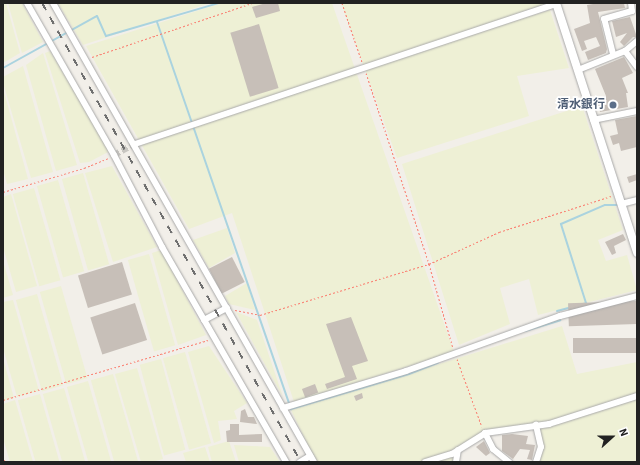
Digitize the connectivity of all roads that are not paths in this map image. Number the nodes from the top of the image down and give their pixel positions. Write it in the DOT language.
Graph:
graph roads {
  1 [pos="27,3"];
  2 [pos="53,3"];
  3 [pos="631,3"];
  4 [pos="556,4"];
  5 [pos="637,41"];
  6 [pos="625,50"];
  7 [pos="613,54"];
  8 [pos="637,67"];
  9 [pos="578,70"];
  10 [pos="637,111"];
  11 [pos="593,120"];
  12 [pos="135,144"];
  13 [pos="637,200"];
  14 [pos="621,204"];
  15 [pos="637,253"];
  16 [pos="637,296"];
  17 [pos="227,308"];
  18 [pos="204,320"];
  19 [pos="637,396"];
  20 [pos="283,408"];
  21 [pos="536,425"];
  22 [pos="485,433"];
  23 [pos="458,450"];
  24 [pos="310,456"];
  25 [pos="286,462"];
  26 [pos="300,462"];
  27 [pos="314,462"];
  28 [pos="425,462"];
  29 [pos="456,462"];
  30 [pos="509,462"];
  31 [pos="536,462"];
  1 -- 18 [label="street"];
  2 -- 12 [label="street"];
  3 -- 7 [label="street"];
  4 -- 9 [label="street"];
  4 -- 12 [label="street"];
  5 -- 6 [label="street"];
  6 -- 7 [label="street"];
  6 -- 8 [label="street"];
  7 -- 9 [label="street"];
  9 -- 11 [label="street"];
  10 -- 11 [label="street"];
  11 -- 14 [label="street"];
  12 -- 17 [label="street"];
  13 -- 14 [label="street"];
  14 -- 15 [label="street"];
  16 -- 20 [label="street"];
  17 -- 18 [label="street"];
  17 -- 20 [label="street"];
  18 -- 25 [label="street"];
  19 -- 21 [label="street"];
  20 -- 24 [label="street"];
  21 -- 22 [label="street"];
  21 -- 31 [label="street"];
  22 -- 23 [label="street"];
  22 -- 30 [label="street"];
  23 -- 28 [label="street"];
  23 -- 29 [label="street"];
  24 -- 26 [label="street"];
  24 -- 27 [label="street"];
}
